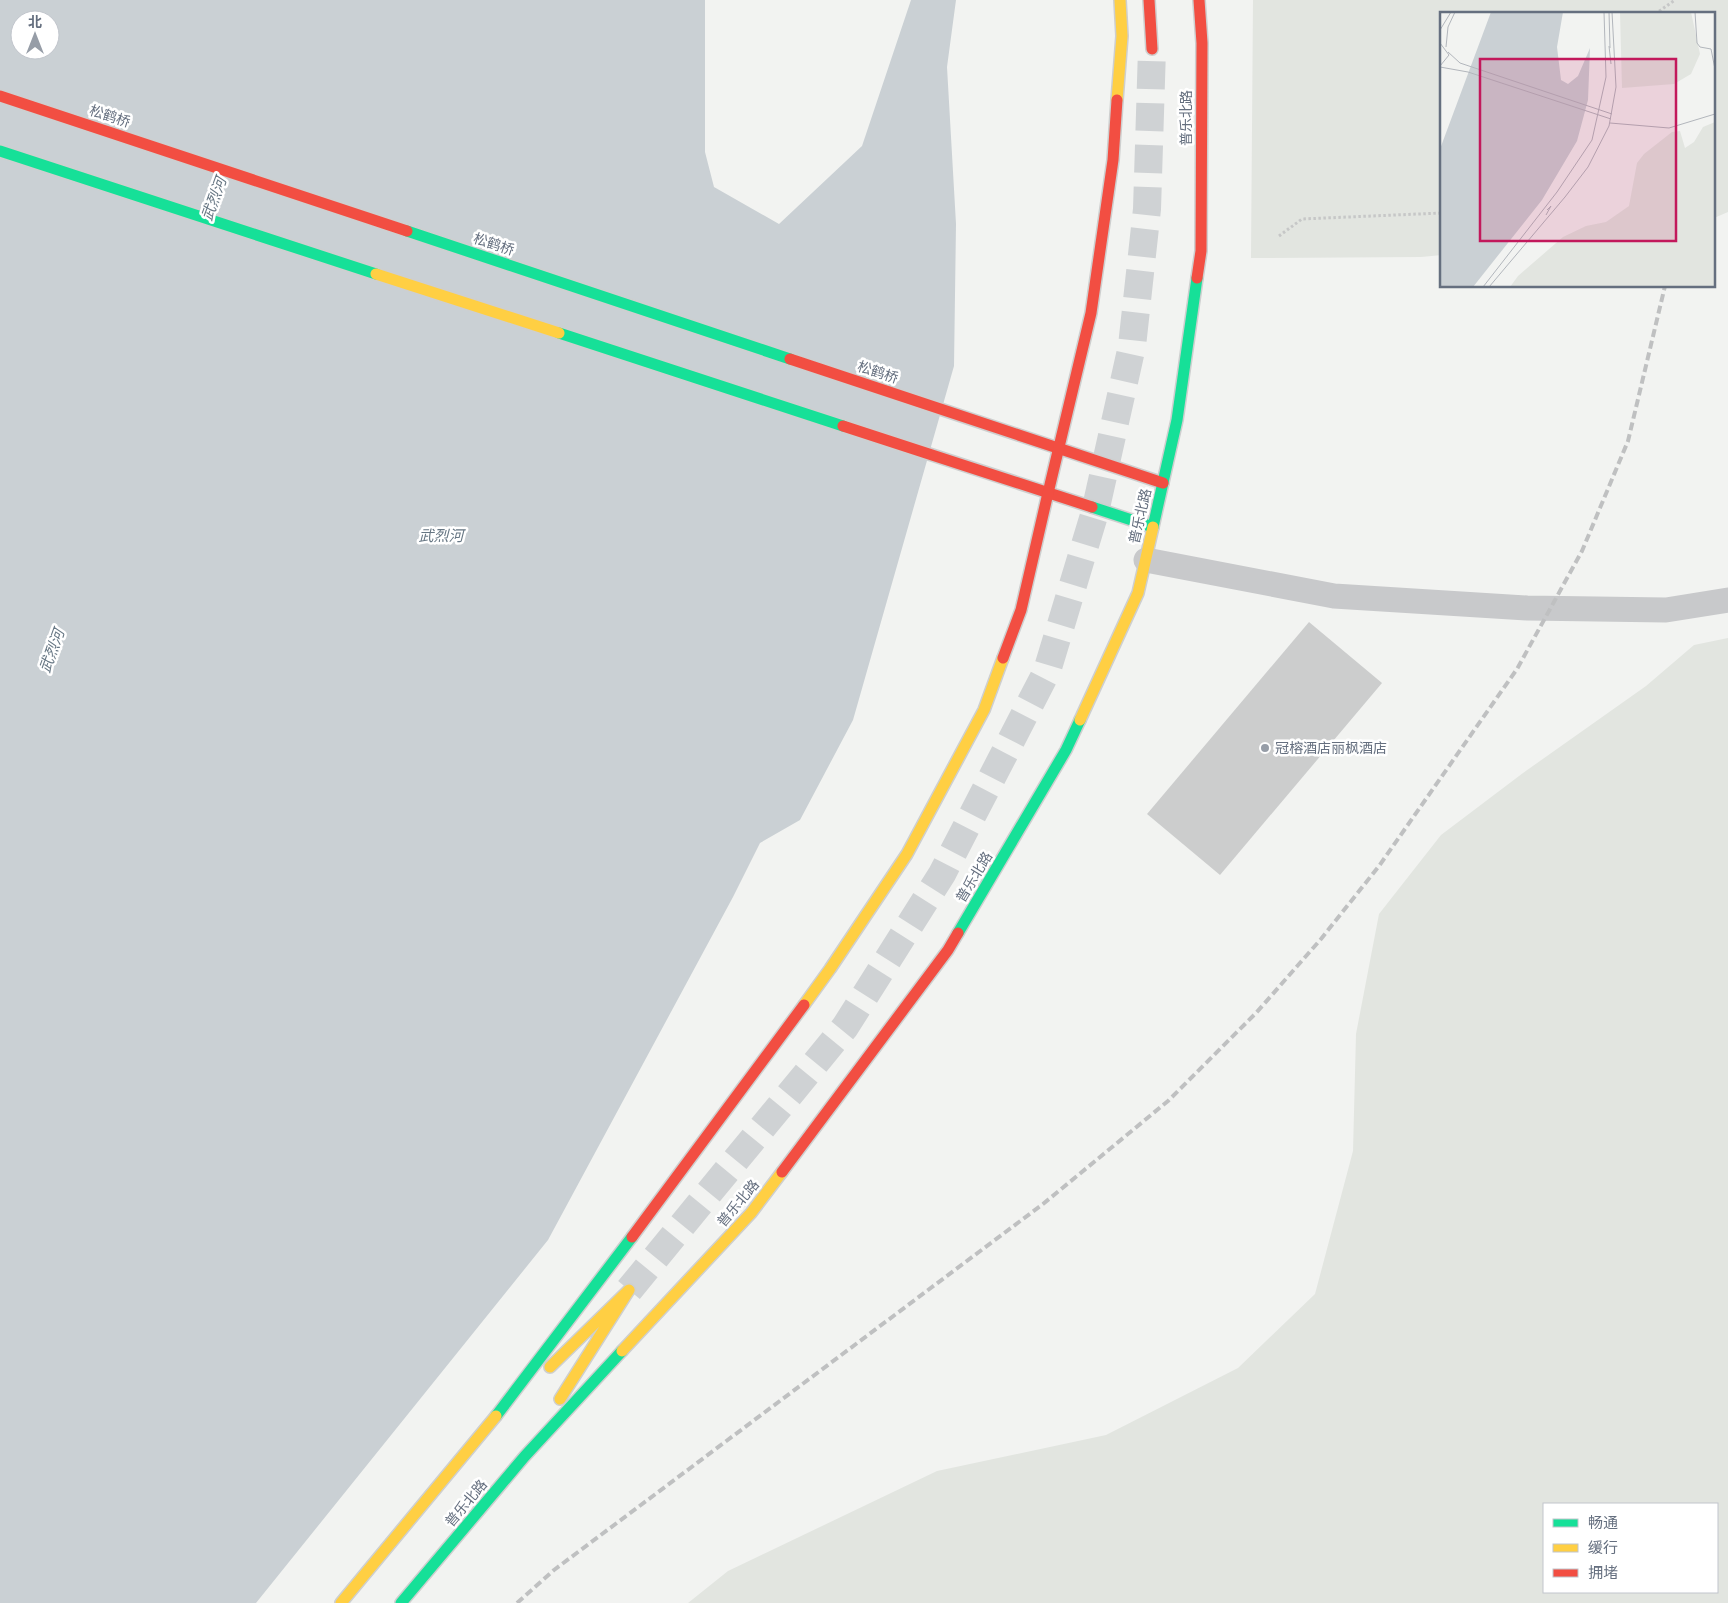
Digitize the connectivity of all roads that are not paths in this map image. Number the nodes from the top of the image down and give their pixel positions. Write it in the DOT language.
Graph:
graph roads {
  1 [pos="1120,0"];
  2 [pos="1199,0"];
  3 [pos="0,96"];
  4 [pos="0,151"];
  5 [pos="1058,448"];
  6 [pos="1163,483"];
  7 [pos="1048,493"];
  8 [pos="1153,527"];
  9 [pos="1146,560"];
  10 [pos="1728,600"];
  11 [pos="483,1433"];
  12 [pos="525,1456"];
  13 [pos="341,1603"];
  14 [pos="401,1603"];
  1 -- 5 [label="main road"];
  2 -- 6 [label="main road, 普乐北路"];
  3 -- 5 [label="main road, 松鹤桥"];
  4 -- 7 [label="main road"];
  5 -- 6 [label="main road, 松鹤桥"];
  5 -- 7 [label="main road"];
  6 -- 8 [label="main road, 普乐北路"];
  7 -- 8 [label="main road"];
  7 -- 11 [label="main road"];
  8 -- 9 [label="main road, 普乐北路"];
  9 -- 10 [label="street"];
  9 -- 12 [label="main road, 普乐北路"];
  11 -- 12 [label="main road"];
  11 -- 13 [label="main road"];
  12 -- 14 [label="main road, 普乐北路"];
}
